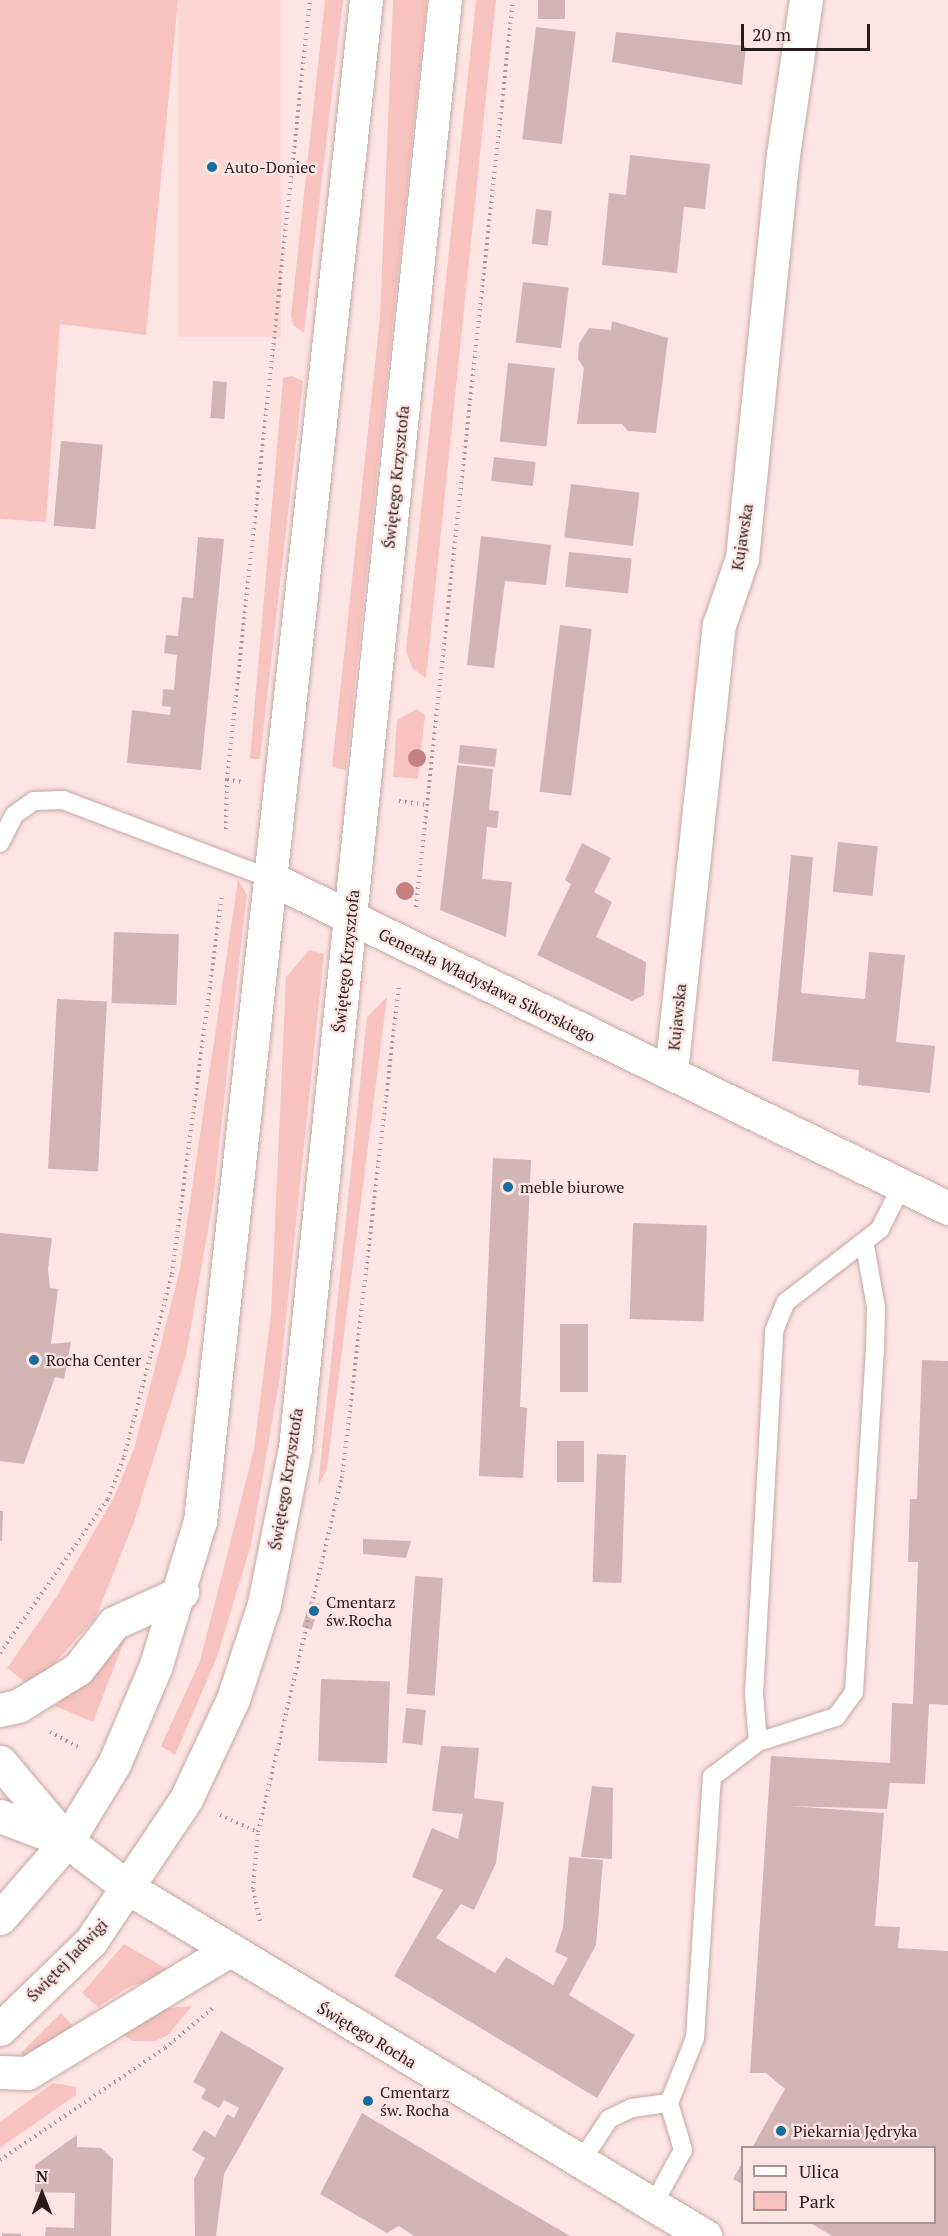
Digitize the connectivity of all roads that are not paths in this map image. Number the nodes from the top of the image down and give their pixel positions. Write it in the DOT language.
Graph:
graph roads {
  1 [pos="366,0"];
  2 [pos="445,0"];
  3 [pos="806,0"];
  4 [pos="0,843"];
  5 [pos="272,879"];
  6 [pos="351,919"];
  7 [pos="671,1072"];
  8 [pos="902,1185"];
  9 [pos="948,1208"];
  10 [pos="865,1246"];
  11 [pos="182,1592"];
  12 [pos="0,1710"];
  13 [pos="758,1742"];
  14 [pos="0,1762"];
  15 [pos="0,1816"];
  16 [pos="68,1841"];
  17 [pos="130,1889"];
  18 [pos="0,1918"];
  19 [pos="228,1950"];
  20 [pos="0,2029"];
  21 [pos="0,2072"];
  22 [pos="669,2103"];
  23 [pos="580,2163"];
  24 [pos="653,2205"];
  25 [pos="705,2236"];
  1 -- 5 [label="main road"];
  2 -- 6 [label="main road, Świętego Krzysztofa"];
  3 -- 7 [label="main road, Kujawska"];
  4 -- 5 [label="lane, Generała Władysława Sikorskiego"];
  5 -- 6 [label="main road, Generała Władysława Sikorskiego"];
  5 -- 11 [label="main road"];
  6 -- 7 [label="main road, Generała Władysława Sikorskiego"];
  6 -- 17 [label="main road, Świętego Krzysztofa"];
  7 -- 8 [label="main road, Generała Władysława Sikorskiego"];
  8 -- 9 [label="main road, Generała Władysława Sikorskiego"];
  8 -- 10 [label="lane"];
  10 -- 13 [label="lane"];
  10 -- 13 [label="lane"];
  11 -- 12 [label="main road"];
  11 -- 16 [label="main road"];
  13 -- 22 [label="lane"];
  14 -- 16 [label="main road, Świętego Rocha"];
  15 -- 16 [label="main road, Świętego Rocha"];
  16 -- 17 [label="main road, Świętego Rocha"];
  16 -- 18 [label="main road"];
  17 -- 19 [label="main road, Świętego Rocha"];
  17 -- 20 [label="main road, Świętej Jadwigi"];
  19 -- 21 [label="main road"];
  19 -- 23 [label="main road, Świętego Rocha"];
  22 -- 23 [label="lane"];
  22 -- 24 [label="lane"];
  23 -- 24 [label="main road, Świętego Rocha"];
  24 -- 25 [label="main road, Świętego Rocha"];
}
